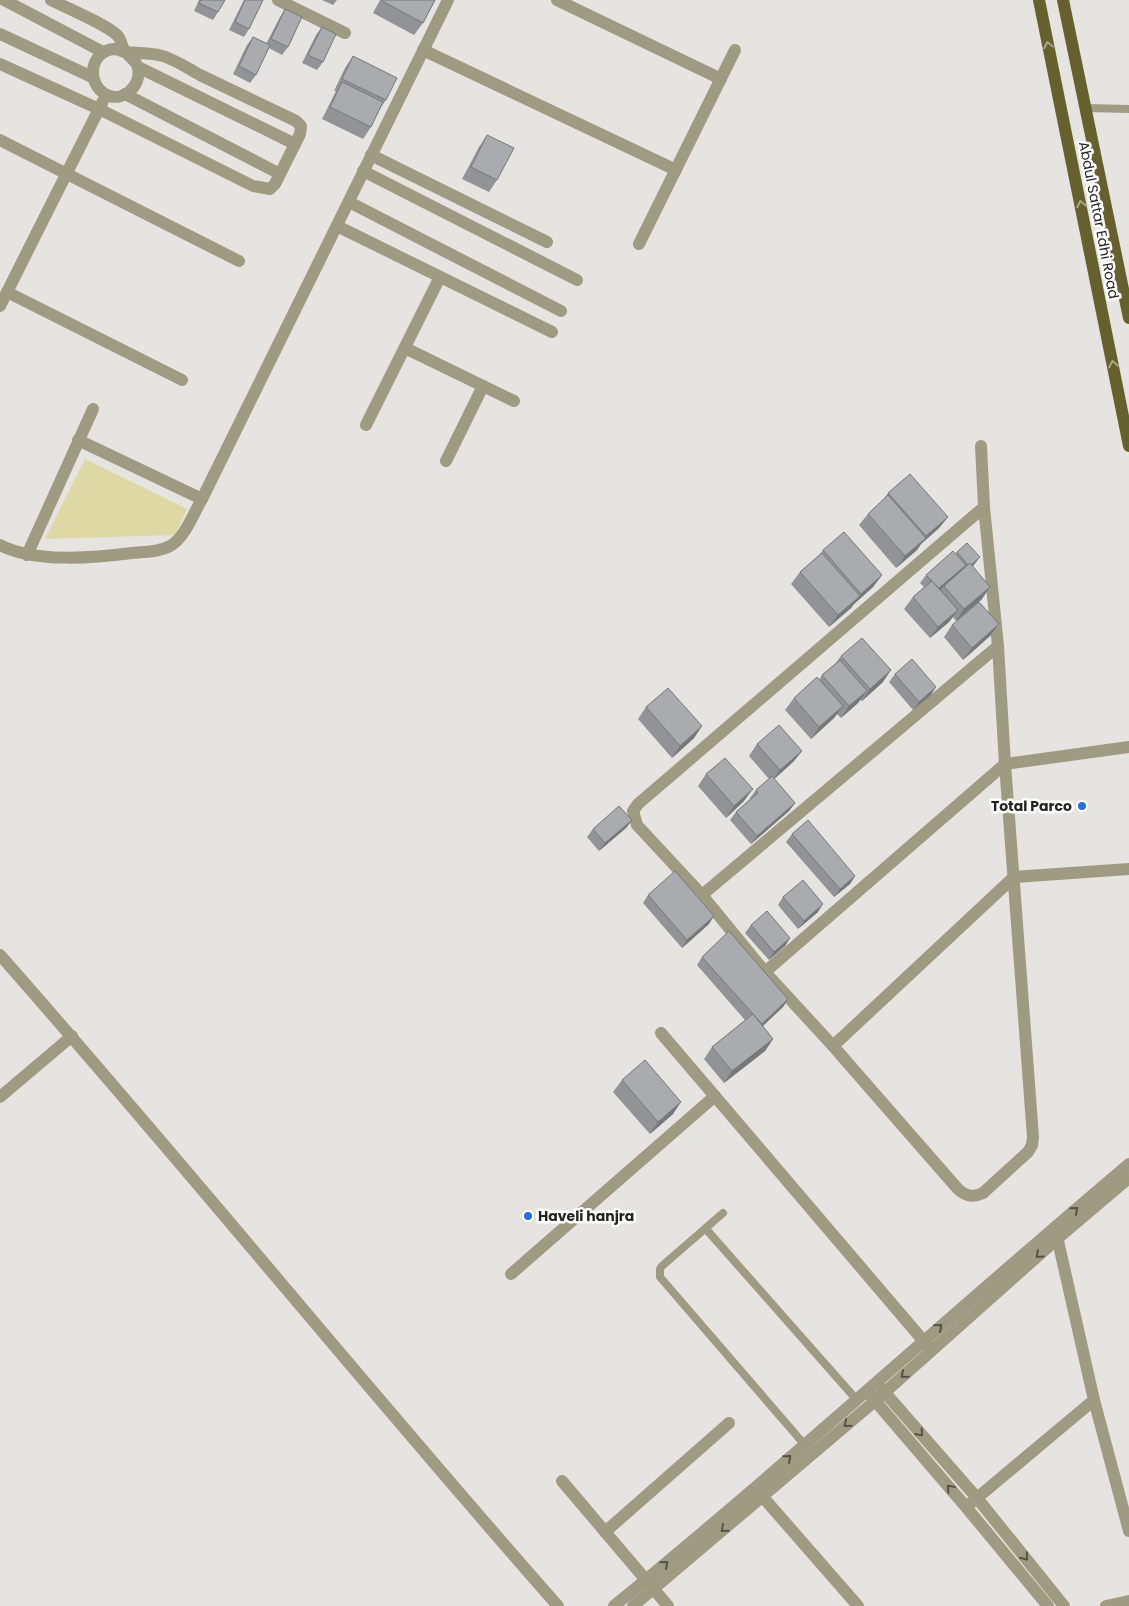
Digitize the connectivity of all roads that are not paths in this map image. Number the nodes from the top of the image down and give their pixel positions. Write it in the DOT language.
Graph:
graph roads {
  1 [pos="4,0"];
  2 [pos="51,0"];
  3 [pos="278,0"];
  4 [pos="448,0"];
  5 [pos="557,0"];
  6 [pos="1039,0"];
  7 [pos="1063,0"];
  8 [pos="345,33"];
  9 [pos="0,34"];
  10 [pos="423,50"];
  11 [pos="735,50"];
  12 [pos="103,52"];
  13 [pos="125,52"];
  14 [pos="0,64"];
  15 [pos="138,67"];
  16 [pos="92,77"];
  17 [pos="722,79"];
  18 [pos="125,94"];
  19 [pos="106,95"];
  20 [pos="1086,108"];
  21 [pos="99,109"];
  22 [pos="1129,109"];
  23 [pos="0,140"];
  24 [pos="295,144"];
  25 [pos="372,154"];
  26 [pos="676,170"];
  27 [pos="363,171"];
  28 [pos="66,174"];
  29 [pos="280,174"];
  30 [pos="348,202"];
  31 [pos="336,226"];
  32 [pos="547,242"];
  33 [pos="639,244"];
  34 [pos="239,261"];
  35 [pos="440,277"];
  36 [pos="577,280"];
  37 [pos="7,292"];
  38 [pos="0,306"];
  39 [pos="561,311"];
  40 [pos="1129,318"];
  41 [pos="552,332"];
  42 [pos="405,348"];
  43 [pos="182,380"];
  44 [pos="483,386"];
  45 [pos="1124,393"];
  46 [pos="514,401"];
  47 [pos="93,409"];
  48 [pos="366,425"];
  49 [pos="78,440"];
  50 [pos="981,446"];
  51 [pos="1129,446"];
  52 [pos="446,461"];
  53 [pos="202,499"];
  54 [pos="984,508"];
  55 [pos="0,545"];
  56 [pos="27,555"];
  57 [pos="998,646"];
  58 [pos="1129,747"];
  59 [pos="1005,764"];
  60 [pos="1129,869"];
  61 [pos="1014,877"];
  62 [pos="702,895"];
  63 [pos="0,955"];
  64 [pos="765,972"];
  65 [pos="661,1033"];
  66 [pos="72,1036"];
  67 [pos="833,1046"];
  68 [pos="715,1096"];
  69 [pos="0,1098"];
  70 [pos="1129,1164"];
  71 [pos="1129,1178"];
  72 [pos="723,1213"];
  73 [pos="706,1228"];
  74 [pos="1056,1233"];
  75 [pos="511,1274"];
  76 [pos="924,1340"];
  77 [pos="932,1351"];
  78 [pos="875,1392"];
  79 [pos="856,1399"];
  80 [pos="1094,1400"];
  81 [pos="728,1423"];
  82 [pos="804,1444"];
  83 [pos="562,1481"];
  84 [pos="762,1496"];
  85 [pos="977,1498"];
  86 [pos="966,1507"];
  87 [pos="1129,1531"];
  88 [pos="605,1532"];
  89 [pos="650,1584"];
  90 [pos="1129,1601"];
  91 [pos="1063,1605"];
  92 [pos="558,1606"];
  93 [pos="614,1606"];
  94 [pos="633,1606"];
  95 [pos="668,1606"];
  96 [pos="858,1606"];
  97 [pos="1048,1606"];
  98 [pos="1106,1606"];
  1 -- 12 [label="street"];
  2 -- 13 [label="street"];
  3 -- 8 [label="street"];
  4 -- 10 [label="street"];
  5 -- 17 [label="street"];
  45 -- 6 [label="main road, Abdul Sattar Edhi Road, one-way"];
  7 -- 20 [label="main road, Abdul Sattar Edhi Road"];
  9 -- 16 [label="street"];
  10 -- 25 [label="street"];
  10 -- 26 [label="street"];
  11 -- 17 [label="street"];
  12 -- 13 [label="street"];
  12 -- 16 [label="street"];
  13 -- 15 [label="street"];
  13 -- 24 [label="street"];
  14 -- 21 [label="street"];
  15 -- 18 [label="street"];
  15 -- 24 [label="street"];
  16 -- 19 [label="street"];
  17 -- 26 [label="street"];
  18 -- 19 [label="street"];
  18 -- 29 [label="street"];
  19 -- 21 [label="street"];
  20 -- 22 [label="lane"];
  20 -- 40 [label="main road, Abdul Sattar Edhi Road"];
  21 -- 28 [label="street"];
  21 -- 29 [label="street"];
  23 -- 28 [label="street"];
  24 -- 29 [label="street"];
  25 -- 27 [label="street"];
  25 -- 32 [label="street"];
  26 -- 33 [label="street"];
  27 -- 30 [label="street"];
  27 -- 36 [label="street"];
  28 -- 34 [label="street"];
  28 -- 37 [label="street"];
  30 -- 31 [label="street"];
  30 -- 39 [label="street"];
  31 -- 35 [label="street"];
  31 -- 53 [label="street"];
  35 -- 41 [label="street"];
  35 -- 42 [label="street"];
  37 -- 38 [label="street"];
  37 -- 43 [label="street"];
  42 -- 44 [label="street"];
  42 -- 48 [label="street"];
  44 -- 46 [label="street"];
  44 -- 52 [label="street"];
  45 -- 51 [label="main road, Abdul Sattar Edhi Road"];
  47 -- 49 [label="street"];
  49 -- 53 [label="street"];
  49 -- 56 [label="street"];
  50 -- 54 [label="street"];
  53 -- 56 [label="street"];
  54 -- 57 [label="street"];
  54 -- 62 [label="street"];
  55 -- 56 [label="street"];
  57 -- 59 [label="street"];
  57 -- 62 [label="street"];
  58 -- 59 [label="street"];
  59 -- 61 [label="street"];
  59 -- 64 [label="street"];
  60 -- 61 [label="street"];
  61 -- 67 [label="street"];
  61 -- 67 [label="street"];
  62 -- 64 [label="street"];
  63 -- 66 [label="street"];
  64 -- 67 [label="street"];
  65 -- 68 [label="street"];
  66 -- 69 [label="street"];
  66 -- 92 [label="street"];
  68 -- 75 [label="street"];
  68 -- 76 [label="street"];
  74 -- 70 [label="street, one-way"];
  71 -- 74 [label="street"];
  72 -- 73 [label="lane"];
  73 -- 79 [label="lane"];
  73 -- 82 [label="lane"];
  76 -- 74 [label="street, one-way"];
  74 -- 77 [label="street, one-way"];
  74 -- 80 [label="street"];
  76 -- 77 [label="street"];
  76 -- 78 [label="street"];
  77 -- 78 [label="street, one-way"];
  78 -- 79 [label="street"];
  78 -- 84 [label="street, one-way"];
  78 -- 85 [label="street, one-way"];
  86 -- 78 [label="street, one-way"];
  79 -- 82 [label="street"];
  80 -- 85 [label="street"];
  80 -- 87 [label="street"];
  81 -- 88 [label="street"];
  89 -- 82 [label="street, one-way"];
  83 -- 88 [label="street"];
  84 -- 89 [label="street, one-way"];
  84 -- 96 [label="street"];
  85 -- 86 [label="street"];
  85 -- 91 [label="street, one-way"];
  86 -- 97 [label="street"];
  88 -- 89 [label="street"];
  89 -- 93 [label="street"];
  89 -- 94 [label="street"];
  89 -- 95 [label="street"];
  90 -- 98 [label="street"];
}
